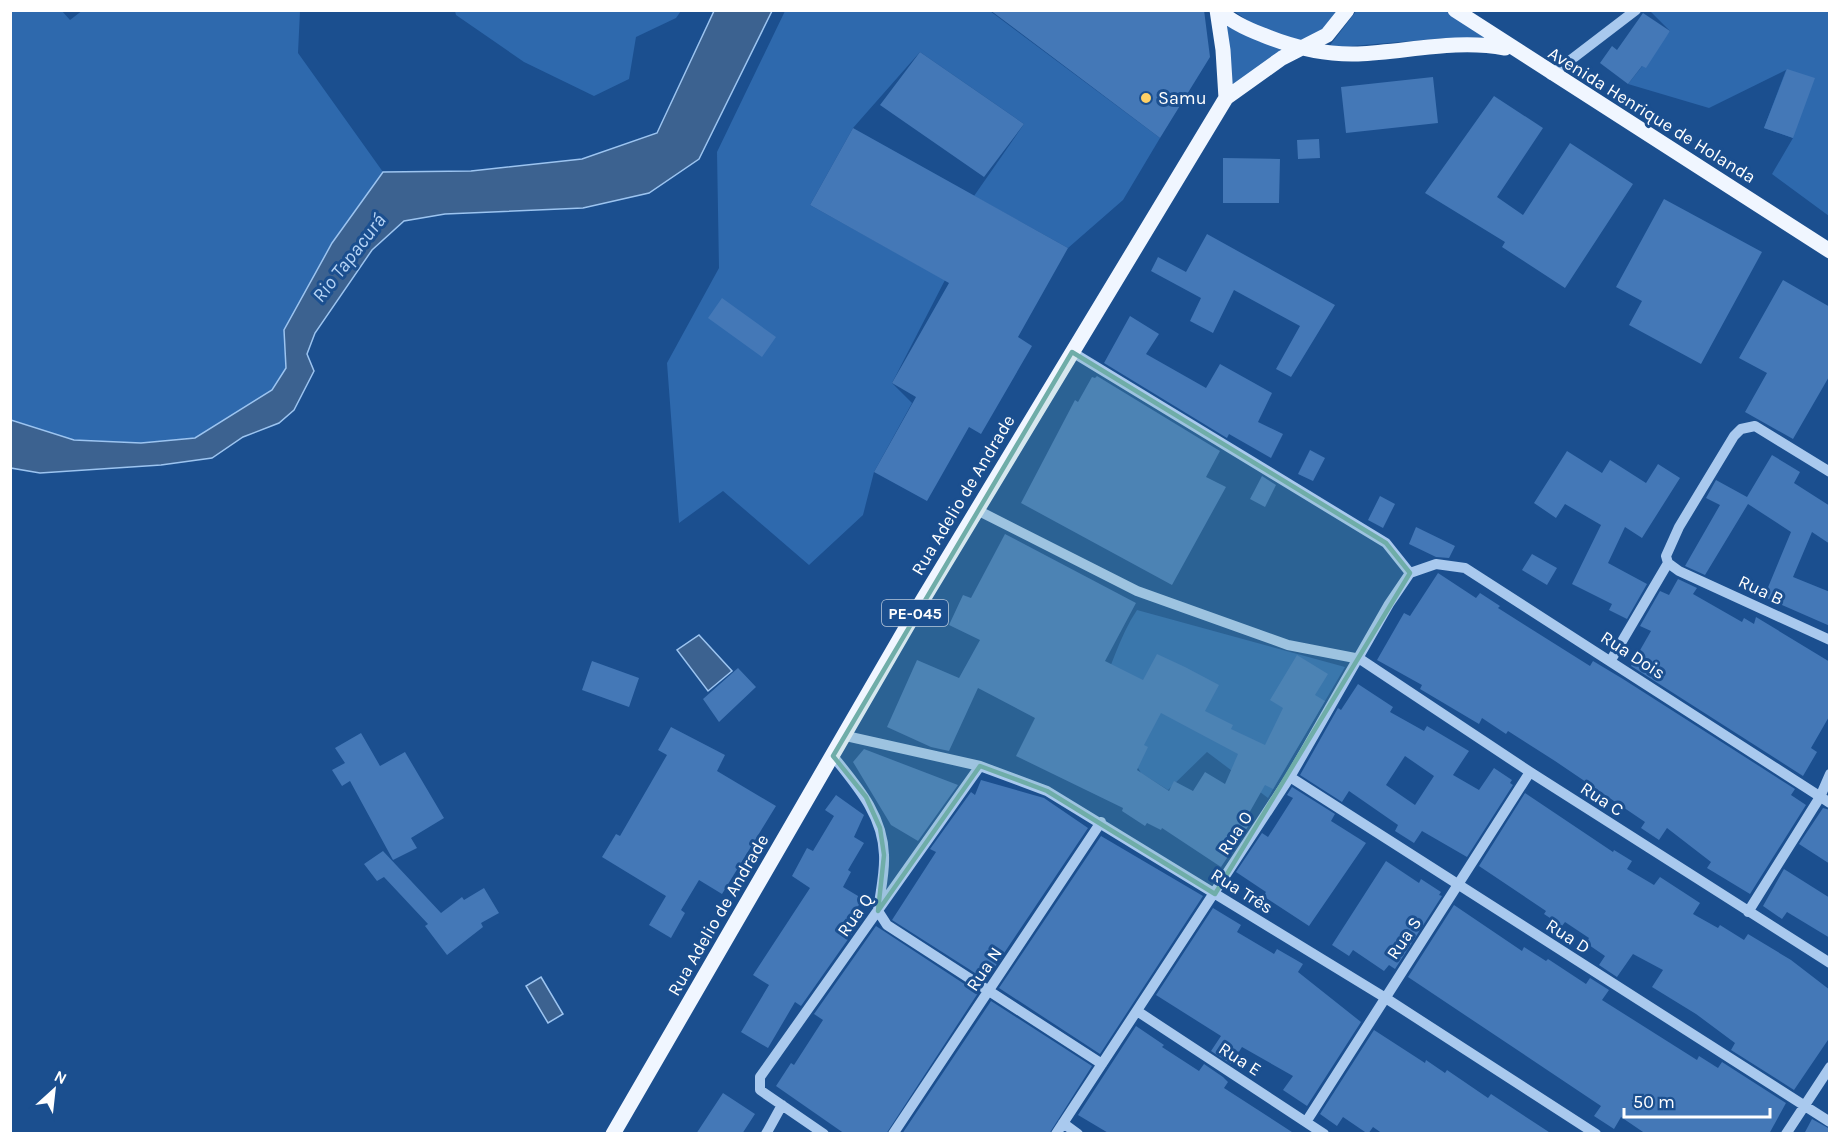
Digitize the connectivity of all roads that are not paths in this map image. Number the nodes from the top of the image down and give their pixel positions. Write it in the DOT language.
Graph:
graph roads {
  1 [pos="1218,10"];
  2 [pos="1347,10"];
  3 [pos="1455,10"];
  4 [pos="1636,10"];
  5 [pos="1304,48"];
  6 [pos="1511,49"];
  7 [pos="1551,75"];
  8 [pos="1226,98"];
  9 [pos="1830,251"];
  10 [pos="1072,352"];
  11 [pos="1830,472"];
  12 [pos="977,510"];
  13 [pos="1668,562"];
  14 [pos="1410,573"];
  15 [pos="1830,640"];
  16 [pos="1360,659"];
  17 [pos="1611,660"];
  18 [pos="846,736"];
  19 [pos="834,756"];
  20 [pos="980,766"];
  21 [pos="1530,772"];
  22 [pos="1830,774"];
  23 [pos="1290,777"];
  24 [pos="1825,800"];
  25 [pos="1101,822"];
  26 [pos="1459,886"];
  27 [pos="1215,894"];
  28 [pos="878,911"];
  29 [pos="1748,912"];
  30 [pos="1830,963"];
  31 [pos="989,990"];
  32 [pos="1384,997"];
  33 [pos="1137,1011"];
  34 [pos="1102,1064"];
  35 [pos="1830,1067"];
  36 [pos="782,1105"];
  37 [pos="1804,1106"];
  38 [pos="1306,1122"];
  39 [pos="1830,1122"];
  40 [pos="1063,1123"];
  41 [pos="613,1134"];
  42 [pos="766,1134"];
  43 [pos="824,1134"];
  44 [pos="893,1134"];
  45 [pos="1056,1134"];
  46 [pos="1078,1134"];
  47 [pos="1324,1134"];
  48 [pos="1596,1134"];
  49 [pos="1786,1134"];
  1 -- 5 [label="main road"];
  1 -- 8 [label="main road"];
  2 -- 5 [label="main road"];
  3 -- 6 [label="main road, Avenida Henrique de Holanda"];
  4 -- 7 [label="street"];
  5 -- 6 [label="main road"];
  5 -- 8 [label="main road"];
  6 -- 7 [label="main road, Avenida Henrique de Holanda"];
  7 -- 9 [label="main road, Avenida Henrique de Holanda"];
  8 -- 10 [label="main road, Rua Adelio de Andrade / PE-045"];
  10 -- 12 [label="main road, Rua Adelio de Andrade / PE-045"];
  10 -- 14 [label="street"];
  11 -- 13 [label="street"];
  12 -- 16 [label="street"];
  12 -- 18 [label="main road, Rua Adelio de Andrade / PE-045"];
  13 -- 15 [label="street, Rua B"];
  13 -- 17 [label="street"];
  14 -- 16 [label="street, Rua O"];
  14 -- 17 [label="street, Rua Dois"];
  16 -- 21 [label="street, Rua C"];
  16 -- 23 [label="street, Rua O"];
  17 -- 24 [label="street, Rua Dois"];
  18 -- 19 [label="main road, Rua Adelio de Andrade / PE-045"];
  18 -- 20 [label="street, Rua Três"];
  19 -- 28 [label="street"];
  19 -- 41 [label="main road, Rua Adelio de Andrade / PE-045"];
  20 -- 25 [label="street, Rua Três"];
  20 -- 28 [label="street, Rua Q"];
  21 -- 26 [label="street, Rua S"];
  21 -- 29 [label="street, Rua C"];
  22 -- 24 [label="street"];
  23 -- 26 [label="street, Rua D"];
  23 -- 27 [label="street, Rua O"];
  24 -- 29 [label="street"];
  25 -- 27 [label="street, Rua Três"];
  25 -- 31 [label="street, Rua N"];
  26 -- 32 [label="street, Rua S"];
  26 -- 37 [label="street, Rua D"];
  27 -- 32 [label="street, Rua Três"];
  27 -- 33 [label="street, Rua O"];
  28 -- 31 [label="street"];
  28 -- 36 [label="street, Rua Q"];
  29 -- 30 [label="street, Rua C"];
  31 -- 34 [label="street"];
  31 -- 44 [label="street, Rua N"];
  32 -- 38 [label="street, Rua S"];
  32 -- 48 [label="street, Rua Três"];
  33 -- 34 [label="street, Rua O"];
  33 -- 38 [label="street, Rua E"];
  34 -- 40 [label="street, Rua O"];
  35 -- 37 [label="street"];
  36 -- 42 [label="street"];
  36 -- 43 [label="street"];
  37 -- 39 [label="street, Rua D"];
  37 -- 49 [label="street"];
  38 -- 47 [label="street, Rua E"];
  40 -- 45 [label="street, Rua O"];
  40 -- 46 [label="street"];
}
